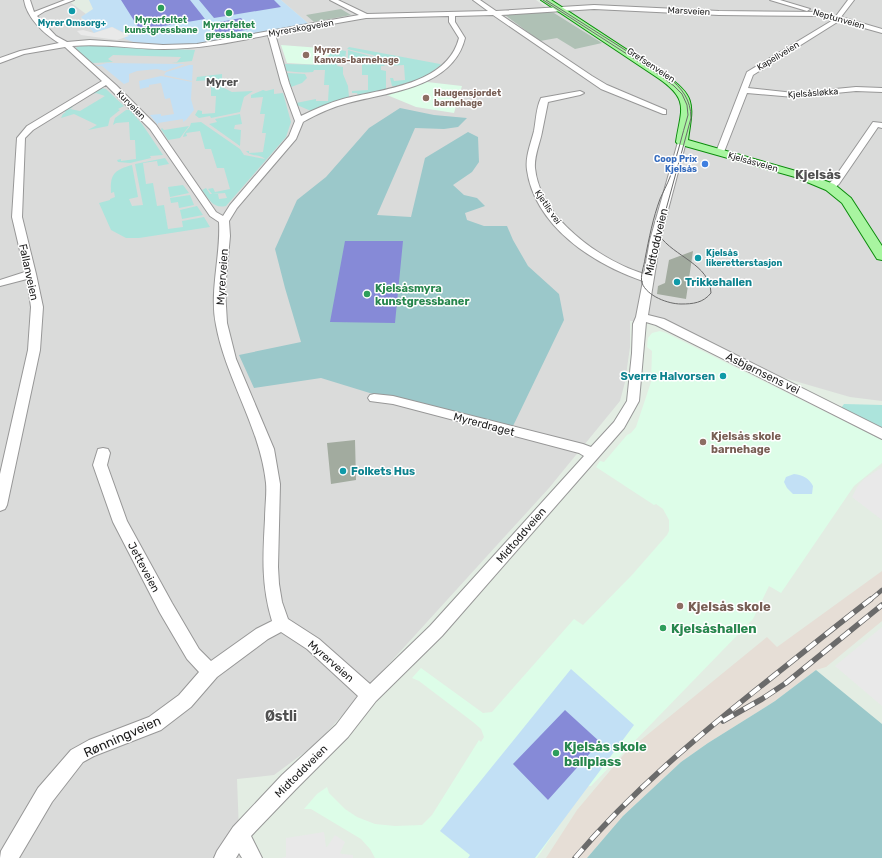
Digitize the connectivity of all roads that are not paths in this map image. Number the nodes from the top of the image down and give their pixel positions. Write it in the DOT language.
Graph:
graph roads {
  1 [pos="27,0"];
  2 [pos="70,0"];
  3 [pos="333,0"];
  4 [pos="476,0"];
  5 [pos="545,0"];
  6 [pos="774,0"];
  7 [pos="840,0"];
  8 [pos="849,2"];
  9 [pos="595,3"];
  10 [pos="558,9"];
  11 [pos="493,13"];
  12 [pos="452,14"];
  13 [pos="821,14"];
  14 [pos="32,16"];
  15 [pos="366,16"];
  16 [pos="837,18"];
  17 [pos="882,31"];
  18 [pos="271,33"];
  19 [pos="63,44"];
  20 [pos="0,61"];
  21 [pos="106,82"];
  22 [pos="744,90"];
  23 [pos="882,90"];
  24 [pos="580,93"];
  25 [pos="663,112"];
  26 [pos="299,121"];
  27 [pos="882,126"];
  28 [pos="682,142"];
  29 [pos="720,152"];
  30 [pos="830,187"];
  31 [pos="224,221"];
  32 [pos="882,256"];
  33 [pos="31,274"];
  34 [pos="648,279"];
  35 [pos="0,282"];
  36 [pos="642,317"];
  37 [pos="374,398"];
  38 [pos="882,434"];
  39 [pos="103,453"];
  40 [pos="593,455"];
  41 [pos="0,505"];
  42 [pos="280,624"];
  43 [pos="211,671"];
  44 [pos="370,695"];
  45 [pos="240,834"];
  46 [pos="8,858"];
  47 [pos="224,858"];
  48 [pos="252,858"];
  1 -- 14 [label="street"];
  2 -- 14 [label="street"];
  3 -- 15 [label="street"];
  4 -- 11 [label="street"];
  5 -- 10 [label="main road, Grefsenveien"];
  6 -- 13 [label="street, Neptunveien"];
  7 -- 8 [label="street"];
  8 -- 16 [label="street, Kapellveien"];
  9 -- 10 [label="street, Marsveien"];
  9 -- 13 [label="street, Marsveien"];
  10 -- 11 [label="street, Myrerskogveien"];
  10 -- 28 [label="main road, Grefsenveien"];
  11 -- 12 [label="street, Myrerskogveien"];
  11 -- 25 [label="street"];
  12 -- 15 [label="street, Myrerskogveien"];
  12 -- 26 [label="street"];
  13 -- 16 [label="street, Neptunveien"];
  14 -- 19 [label="street, Kurveien"];
  15 -- 18 [label="street, Myrerskogveien"];
  16 -- 17 [label="street, Neptunveien"];
  16 -- 22 [label="street, Kapellveien"];
  18 -- 19 [label="street, Myrerskogveien"];
  18 -- 26 [label="street"];
  19 -- 20 [label="street, Myrerskogveien"];
  19 -- 21 [label="street, Kurveien"];
  21 -- 31 [label="street, Kurveien"];
  21 -- 33 [label="street, Fallanveien"];
  22 -- 23 [label="street, Kjelsåsløkka"];
  22 -- 29 [label="street, Kapellveien"];
  24 -- 34 [label="street, Kjetils vei"];
  26 -- 31 [label="street"];
  27 -- 30 [label="street"];
  28 -- 29 [label="main road, Kjelsåsveien"];
  28 -- 34 [label="street, Midtoddveien"];
  29 -- 30 [label="main road, Kjelsåsveien"];
  30 -- 32 [label="main road, Kjelsåsveien"];
  31 -- 42 [label="street, Myrerveien"];
  33 -- 35 [label="street"];
  33 -- 41 [label="street, Fallanveien"];
  34 -- 36 [label="street, Midtoddveien"];
  36 -- 38 [label="street, Asbjørnsens vei"];
  36 -- 40 [label="street, Midtoddveien"];
  37 -- 40 [label="street, Myrerdraget"];
  39 -- 43 [label="street, Jetteveien"];
  40 -- 44 [label="street, Midtoddveien"];
  42 -- 43 [label="street, Rønningveien"];
  42 -- 44 [label="street, Myrerveien"];
  43 -- 46 [label="street, Rønningveien"];
  44 -- 45 [label="street, Midtoddveien"];
  45 -- 47 [label="street, Midtoddveien"];
  45 -- 48 [label="street"];
}
